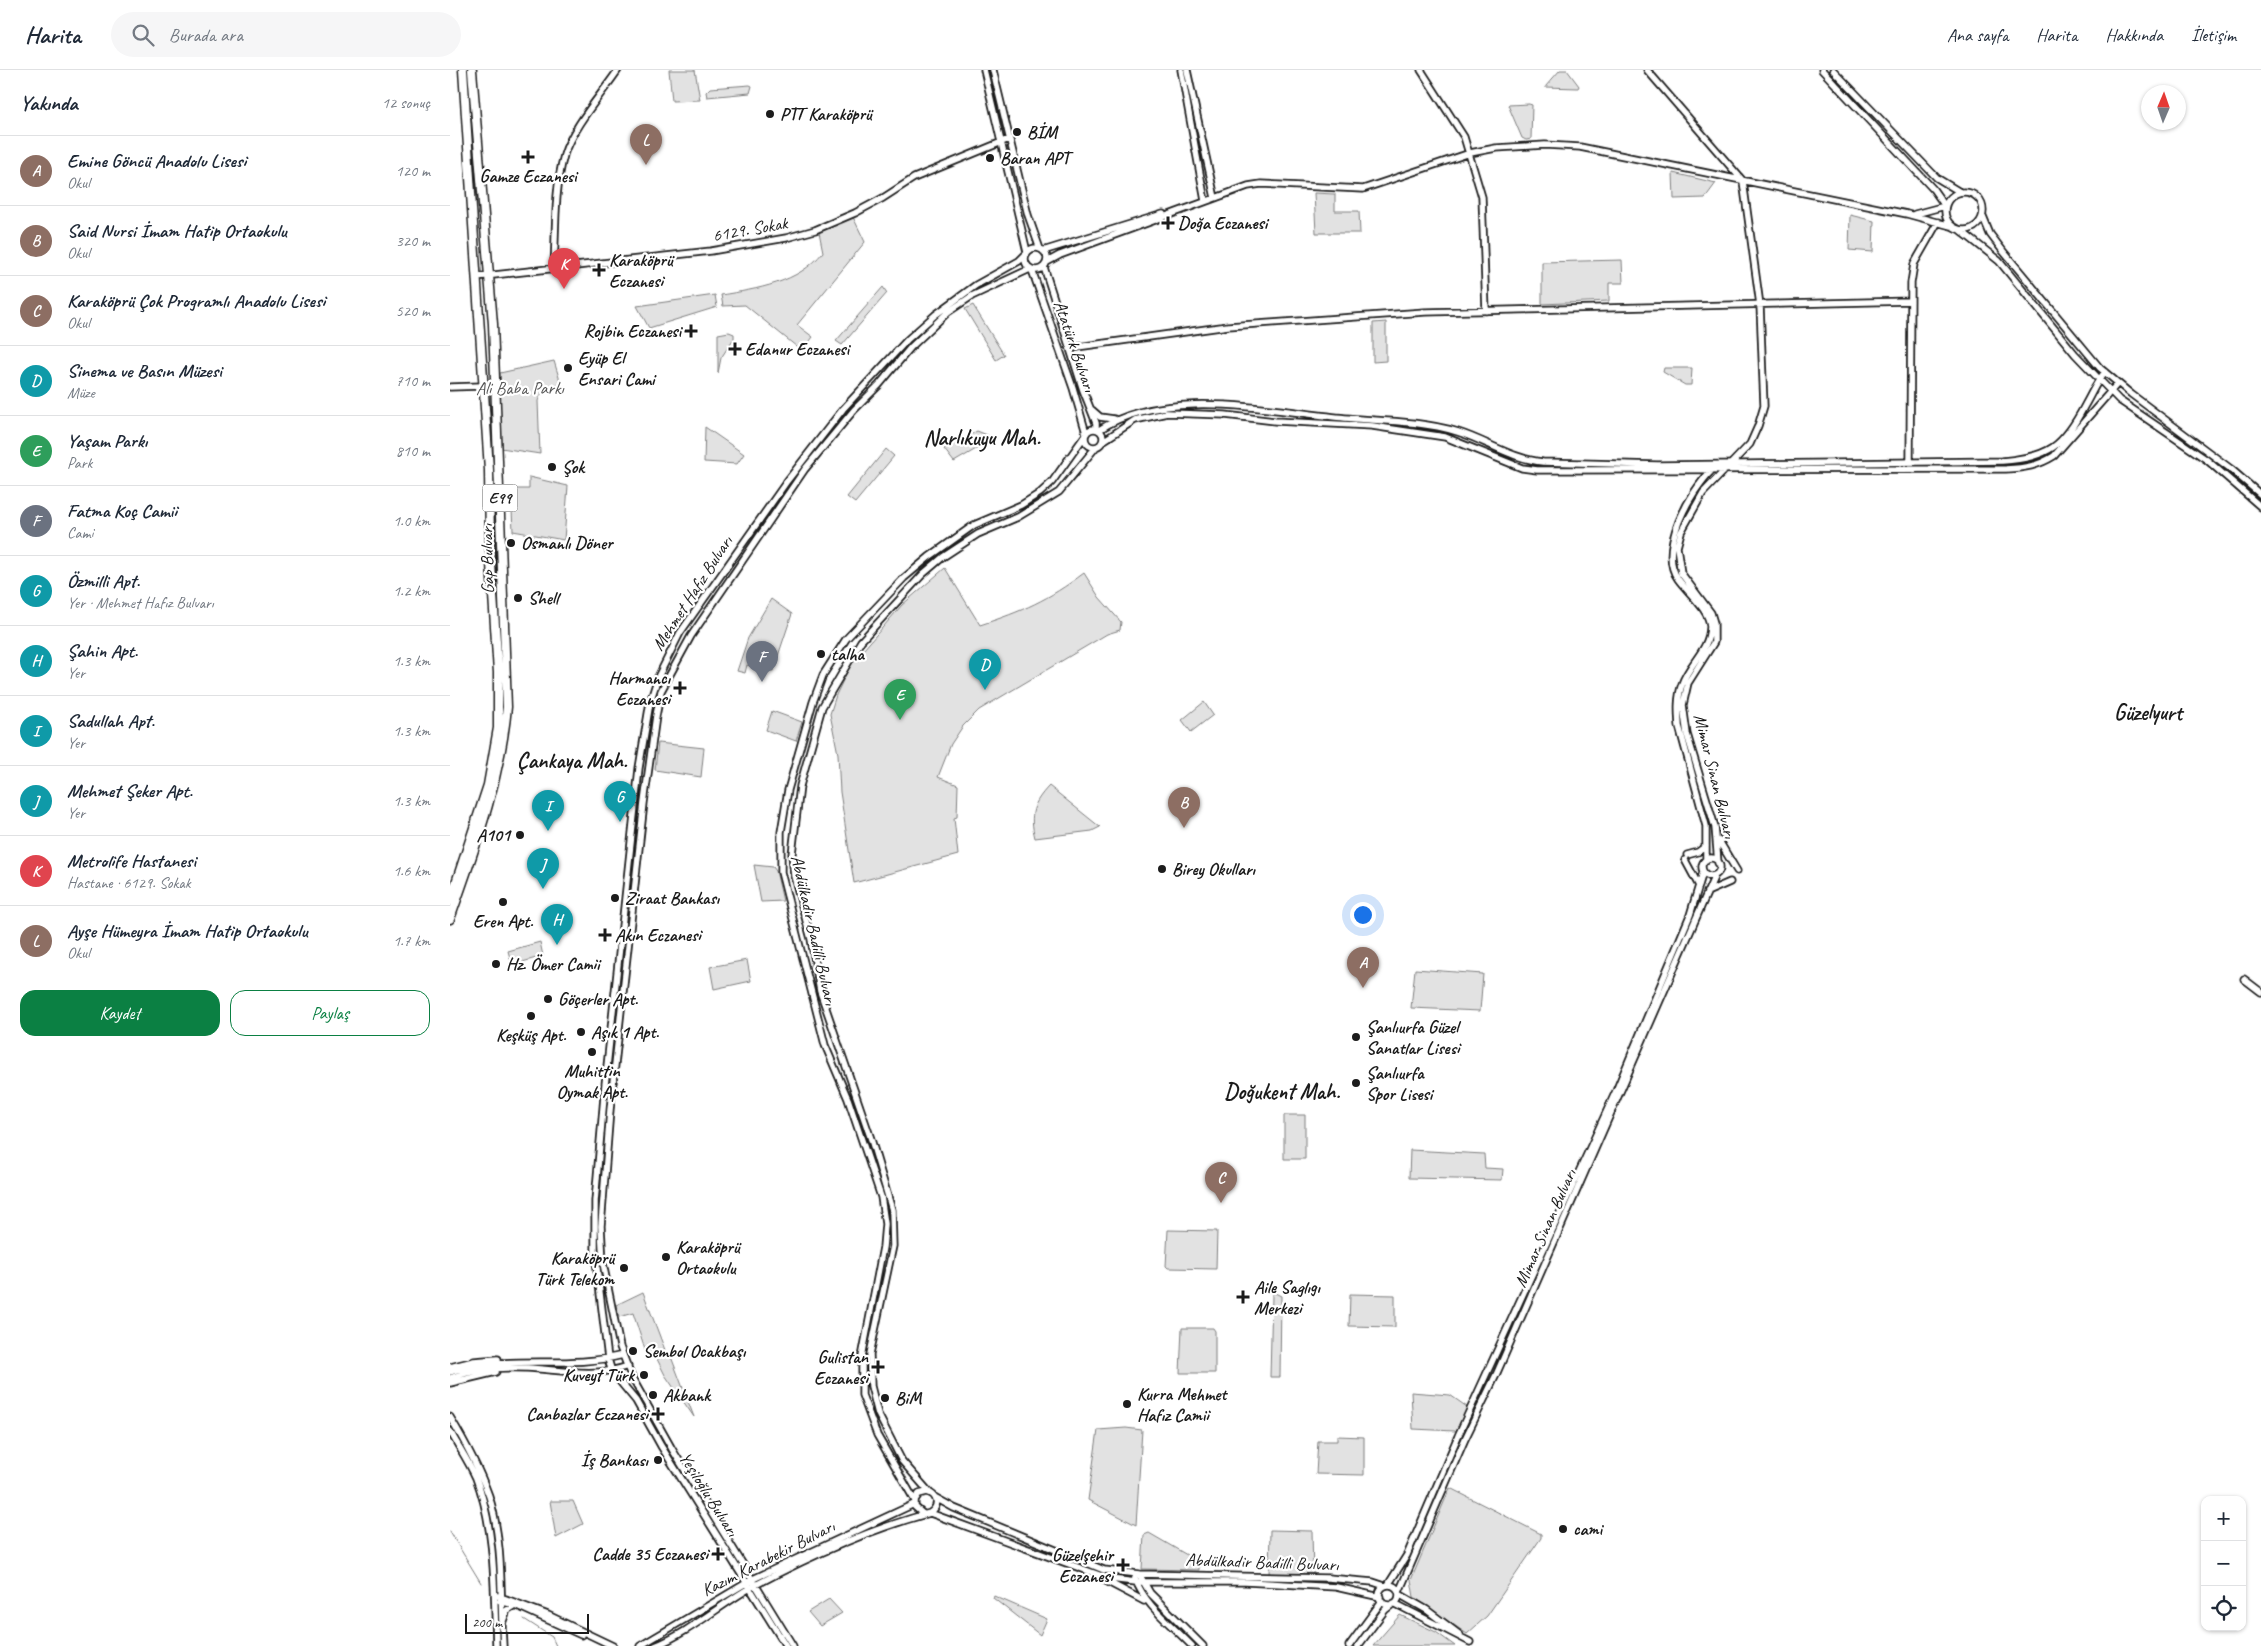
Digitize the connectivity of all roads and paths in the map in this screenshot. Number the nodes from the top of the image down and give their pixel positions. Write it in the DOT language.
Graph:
graph roads {
  1 [pos="463,70"];
  2 [pos="472,70"];
  3 [pos="618,70"];
  4 [pos="984,70"];
  5 [pos="993,70"];
  6 [pos="1180,70"];
  7 [pos="1187,70"];
  8 [pos="1422,70"];
  9 [pos="1647,70"];
  10 [pos="1822,70"];
  11 [pos="1833,70"];
  12 [pos="1009,139"];
  13 [pos="1001,142"];
  14 [pos="1470,153"];
  15 [pos="1743,182"];
  16 [pos="1960,192"];
  17 [pos="1215,198"];
  18 [pos="1205,201"];
  19 [pos="1945,206"];
  20 [pos="1907,214"];
  21 [pos="1983,217"];
  22 [pos="1938,222"];
  23 [pos="1951,226"];
  24 [pos="1960,230"];
  25 [pos="1042,250"];
  26 [pos="1026,253"];
  27 [pos="1045,264"];
  28 [pos="554,267"];
  29 [pos="1031,269"];
  30 [pos="489,274"];
  31 [pos="476,277"];
  32 [pos="1910,302"];
  33 [pos="1760,305"];
  34 [pos="1486,311"];
  35 [pos="1070,348"];
  36 [pos="2105,372"];
  37 [pos="2099,379"];
  38 [pos="2118,383"];
  39 [pos="482,386"];
  40 [pos="450,387"];
  41 [pos="2112,391"];
  42 [pos="1090,408"];
  43 [pos="1122,419"];
  44 [pos="1097,429"];
  45 [pos="1085,435"];
  46 [pos="1102,441"];
  47 [pos="1096,446"];
  48 [pos="1910,461"];
  49 [pos="1720,464"];
  50 [pos="1733,464"];
  51 [pos="1712,470"];
  52 [pos="1726,470"];
  53 [pos="1910,470"];
  54 [pos="2261,496"];
  55 [pos="2261,508"];
  56 [pos="1717,837"];
  57 [pos="1706,846"];
  58 [pos="1706,860"];
  59 [pos="1718,863"];
  60 [pos="1737,871"];
  61 [pos="1703,872"];
  62 [pos="1715,875"];
  63 [pos="1730,882"];
  64 [pos="1699,886"];
  65 [pos="1707,892"];
  66 [pos="450,901"];
  67 [pos="450,919"];
  68 [pos="2244,979"];
  69 [pos="2261,992"];
  70 [pos="622,1355"];
  71 [pos="608,1359"];
  72 [pos="520,1361"];
  73 [pos="628,1366"];
  74 [pos="450,1367"];
  75 [pos="502,1369"];
  76 [pos="450,1372"];
  77 [pos="612,1372"];
  78 [pos="450,1378"];
  79 [pos="450,1384"];
  80 [pos="450,1417"];
  81 [pos="450,1431"];
  82 [pos="930,1493"];
  83 [pos="936,1498"];
  84 [pos="914,1502"];
  85 [pos="930,1513"];
  86 [pos="923,1514"];
  87 [pos="1084,1570"];
  88 [pos="1136,1574"];
  89 [pos="753,1579"];
  90 [pos="1139,1582"];
  91 [pos="1156,1582"];
  92 [pos="748,1585"];
  93 [pos="756,1585"];
  94 [pos="1386,1586"];
  95 [pos="1399,1593"];
  96 [pos="1154,1597"];
  97 [pos="498,1598"];
  98 [pos="1381,1599"];
  99 [pos="1148,1603"];
  100 [pos="1394,1604"];
  101 [pos="515,1605"];
  102 [pos="502,1625"];
  103 [pos="496,1646"];
  104 [pos="503,1646"];
  105 [pos="604,1646"];
  106 [pos="613,1646"];
  107 [pos="640,1646"];
  108 [pos="655,1646"];
  109 [pos="786,1646"];
  110 [pos="793,1646"];
  111 [pos="1192,1646"];
  112 [pos="1203,1646"];
  113 [pos="1348,1646"];
  114 [pos="1358,1646"];
  1 -- 31 [label="highway, Gap Bulvarı / E99"];
  2 -- 30 [label="highway, Gap Bulvarı / E99"];
  3 -- 28 [label="main road"];
  4 -- 13 [label="main road"];
  5 -- 12 [label="main road"];
  6 -- 18 [label="main road"];
  7 -- 17 [label="main road"];
  8 -- 14 [label="main road"];
  9 -- 15 [label="main road"];
  10 -- 19 [label="main road"];
  11 -- 16 [label="main road"];
  12 -- 13 [label="main road, 6129. Sokak"];
  12 -- 25 [label="main road"];
  13 -- 26 [label="main road"];
  13 -- 28 [label="main road, 6129. Sokak"];
  14 -- 15 [label="main road"];
  14 -- 17 [label="main road"];
  14 -- 34 [label="main road"];
  15 -- 20 [label="main road"];
  15 -- 33 [label="main road, Mimar Sinan Bulvarı"];
  16 -- 19 [label="main road"];
  16 -- 21 [label="main road"];
  17 -- 18 [label="main road"];
  18 -- 25 [label="main road"];
  18 -- 27 [label="main road"];
  19 -- 20 [label="main road"];
  19 -- 23 [label="main road"];
  20 -- 22 [label="main road"];
  21 -- 24 [label="main road"];
  21 -- 36 [label="main road"];
  22 -- 23 [label="main road"];
  22 -- 32 [label="main road"];
  23 -- 24 [label="main road"];
  24 -- 37 [label="main road"];
  25 -- 26 [label="main road"];
  25 -- 27 [label="main road"];
  26 -- 29 [label="main road"];
  26 -- 71 [label="main road, Mehmet Hafız Bulvarı"];
  27 -- 29 [label="main road"];
  27 -- 35 [label="main road, Atatürk Bulvarı"];
  28 -- 30 [label="main road, 6129. Sokak"];
  29 -- 45 [label="main road, Atatürk Bulvarı"];
  29 -- 70 [label="main road, Mehmet Hafız Bulvarı"];
  30 -- 31 [label="main road, 6129. Sokak"];
  30 -- 67 [label="highway, Gap Bulvarı / E99"];
  31 -- 39 [label="highway, Gap Bulvarı / E99"];
  32 -- 33 [label="main road"];
  32 -- 48 [label="main road"];
  33 -- 34 [label="main road"];
  33 -- 50 [label="main road, Mimar Sinan Bulvarı"];
  34 -- 35 [label="main road"];
  35 -- 42 [label="main road, Atatürk Bulvarı"];
  36 -- 37 [label="main road"];
  36 -- 38 [label="main road"];
  37 -- 41 [label="main road"];
  37 -- 48 [label="main road"];
  38 -- 41 [label="main road"];
  38 -- 54 [label="main road"];
  39 -- 40 [label="main road"];
  39 -- 66 [label="highway, Gap Bulvarı / E99"];
  41 -- 53 [label="main road"];
  41 -- 55 [label="main road"];
  42 -- 43 [label="main road"];
  42 -- 44 [label="main road, Atatürk Bulvarı"];
  43 -- 44 [label="main road"];
  43 -- 49 [label="main road"];
  44 -- 45 [label="main road"];
  44 -- 46 [label="main road"];
  45 -- 47 [label="main road"];
  45 -- 84 [label="main road, Abdülkadir Badilli Bulvarı"];
  46 -- 47 [label="main road"];
  46 -- 51 [label="main road"];
  47 -- 82 [label="main road, Abdülkadir Badilli Bulvarı"];
  48 -- 50 [label="main road"];
  48 -- 53 [label="main road"];
  49 -- 50 [label="main road"];
  49 -- 51 [label="main road, Mimar Sinan Bulvarı"];
  50 -- 52 [label="main road, Mimar Sinan Bulvarı"];
  51 -- 52 [label="main road"];
  51 -- 57 [label="main road, Mimar Sinan Bulvarı"];
  52 -- 53 [label="main road"];
  52 -- 56 [label="main road, Mimar Sinan Bulvarı"];
  56 -- 59 [label="main road, Mimar Sinan Bulvarı"];
  56 -- 60 [label="main road"];
  57 -- 58 [label="main road, Mimar Sinan Bulvarı"];
  57 -- 64 [label="main road"];
  58 -- 59 [label="main road"];
  58 -- 61 [label="main road"];
  59 -- 62 [label="main road"];
  61 -- 62 [label="main road"];
  61 -- 64 [label="main road, Mimar Sinan Bulvarı"];
  62 -- 65 [label="main road, Mimar Sinan Bulvarı"];
  63 -- 65 [label="main road"];
  64 -- 94 [label="main road, Mimar Sinan Bulvarı"];
  65 -- 95 [label="main road, Mimar Sinan Bulvarı"];
  68 -- 69 [label="main road"];
  70 -- 71 [label="main road"];
  70 -- 73 [label="main road, Yeşiloğlu Bulvarı"];
  71 -- 72 [label="main road"];
  71 -- 77 [label="main road, Yeşiloğlu Bulvarı"];
  72 -- 74 [label="main road"];
  72 -- 76 [label="main road"];
  73 -- 77 [label="main road"];
  73 -- 89 [label="main road, Yeşiloğlu Bulvarı"];
  75 -- 77 [label="main road"];
  75 -- 78 [label="main road"];
  75 -- 79 [label="main road"];
  77 -- 92 [label="main road, Yeşiloğlu Bulvarı"];
  80 -- 97 [label="main road"];
  81 -- 97 [label="main road"];
  82 -- 83 [label="main road"];
  82 -- 84 [label="main road"];
  83 -- 85 [label="main road"];
  83 -- 88 [label="main road, Abdülkadir Badilli Bulvarı"];
  84 -- 86 [label="main road"];
  84 -- 89 [label="main road, Kazım Karabekir Bulvarı"];
  85 -- 86 [label="main road"];
  85 -- 87 [label="main road, Abdülkadir Badilli Bulvarı"];
  86 -- 93 [label="main road, Kazım Karabekir Bulvarı"];
  87 -- 90 [label="main road, Abdülkadir Badilli Bulvarı"];
  87 -- 99 [label="main road"];
  88 -- 90 [label="main road"];
  88 -- 94 [label="main road, Abdülkadir Badilli Bulvarı"];
  89 -- 92 [label="main road, Kazım Karabekir Bulvarı"];
  89 -- 93 [label="main road, Yeşiloğlu Bulvarı"];
  90 -- 91 [label="main road, Abdülkadir Badilli Bulvarı"];
  90 -- 96 [label="main road"];
  90 -- 99 [label="main road"];
  91 -- 96 [label="main road"];
  91 -- 98 [label="main road, Abdülkadir Badilli Bulvarı"];
  92 -- 93 [label="main road, Kazım Karabekir Bulvarı"];
  92 -- 107 [label="main road, Kazım Karabekir Bulvarı"];
  92 -- 108 [label="main road, Kazım Karabekir Bulvarı"];
  92 -- 109 [label="main road, Yeşiloğlu Bulvarı"];
  93 -- 110 [label="main road, Yeşiloğlu Bulvarı"];
  94 -- 95 [label="main road"];
  94 -- 98 [label="main road"];
  95 -- 100 [label="main road"];
  95 -- 100 [label="main road"];
  96 -- 112 [label="main road"];
  97 -- 101 [label="main road"];
  97 -- 102 [label="main road"];
  97 -- 103 [label="main road"];
  97 -- 106 [label="main road"];
  98 -- 100 [label="main road"];
  98 -- 113 [label="main road"];
  99 -- 111 [label="main road"];
  100 -- 114 [label="main road"];
  101 -- 102 [label="main road"];
  101 -- 105 [label="main road"];
  102 -- 104 [label="main road"];
}
